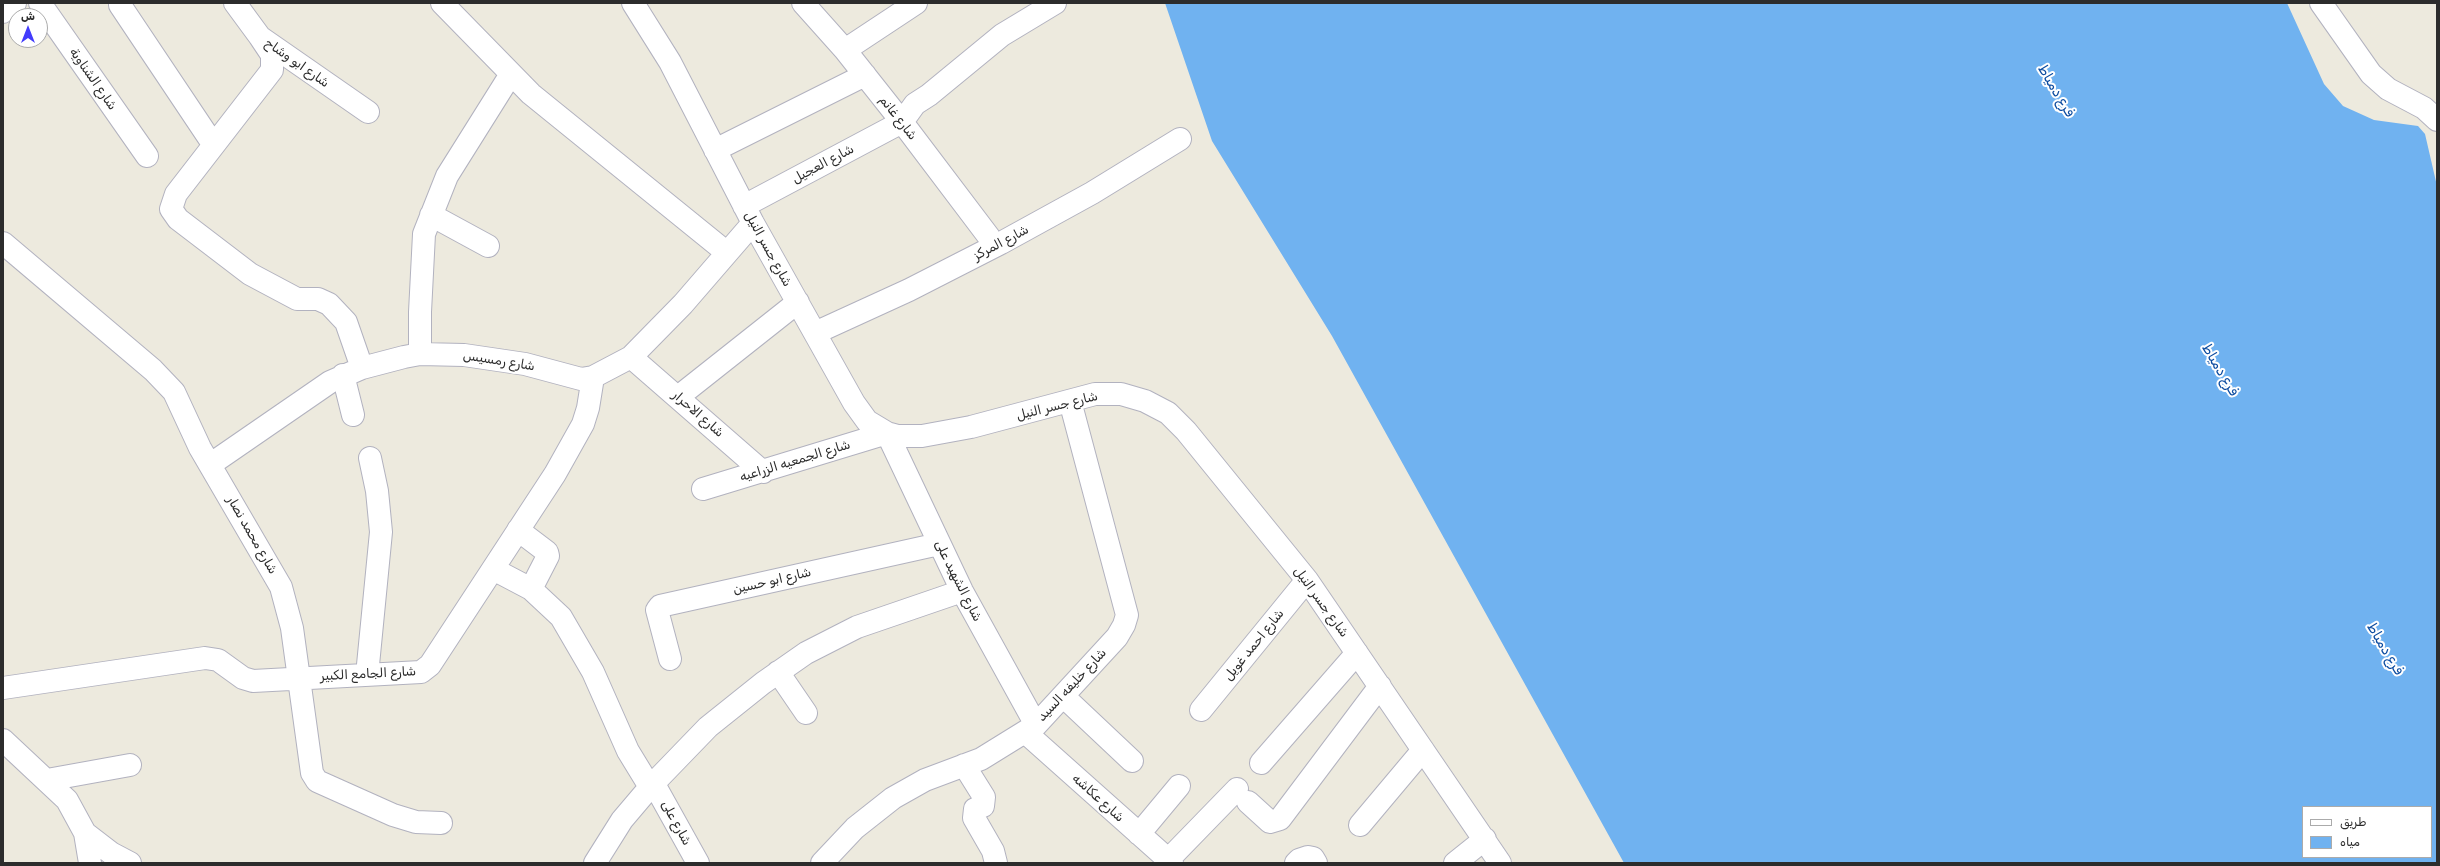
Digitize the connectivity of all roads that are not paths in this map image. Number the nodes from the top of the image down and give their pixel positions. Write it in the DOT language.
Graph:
graph roads {
  1 [pos="15,3"];
  2 [pos="40,3"];
  3 [pos="235,3"];
  4 [pos="442,3"];
  5 [pos="633,3"];
  6 [pos="802,3"];
  7 [pos="916,3"];
  8 [pos="1056,3"];
  9 [pos="2321,3"];
  10 [pos="119,4"];
  11 [pos="3,12"];
  12 [pos="260,38"];
  13 [pos="845,50"];
  14 [pos="511,74"];
  15 [pos="865,75"];
  16 [pos="2433,110"];
  17 [pos="368,112"];
  18 [pos="902,122"];
  19 [pos="1180,139"];
  20 [pos="213,144"];
  21 [pos="715,150"];
  22 [pos="147,156"];
  23 [pos="748,214"];
  24 [pos="431,215"];
  25 [pos="989,237"];
  26 [pos="3,243"];
  27 [pos="488,246"];
  28 [pos="726,252"];
  29 [pos="798,302"];
  30 [pos="815,333"];
  31 [pos="420,354"];
  32 [pos="631,357"];
  33 [pos="353,371"];
  34 [pos="593,377"];
  35 [pos="678,397"];
  36 [pos="1070,401"];
  37 [pos="353,415"];
  38 [pos="886,433"];
  39 [pos="370,458"];
  40 [pos="211,464"];
  41 [pos="763,472"];
  42 [pos="703,489"];
  43 [pos="518,530"];
  44 [pos="938,544"];
  45 [pos="493,569"];
  46 [pos="1307,580"];
  47 [pos="531,589"];
  48 [pos="962,591"];
  49 [pos="1357,653"];
  50 [pos="670,659"];
  51 [pos="778,672"];
  52 [pos="367,675"];
  53 [pos="300,677"];
  54 [pos="1380,686"];
  55 [pos="3,688"];
  56 [pos="1063,696"];
  57 [pos="1201,710"];
  58 [pos="806,713"];
  59 [pos="1030,729"];
  60 [pos="3,740"];
  61 [pos="1423,750"];
  62 [pos="1132,761"];
  63 [pos="1261,763"];
  64 [pos="130,765"];
  65 [pos="964,765"];
  66 [pos="46,780"];
  67 [pos="652,786"];
  68 [pos="1179,786"];
  69 [pos="441,824"];
  70 [pos="1360,825"];
  71 [pos="85,833"];
  72 [pos="1139,834"];
  73 [pos="1485,839"];
  74 [pos="1170,861"];
  75 [pos="90,863"];
  76 [pos="130,863"];
  77 [pos="595,863"];
  78 [pos="698,863"];
  79 [pos="822,863"];
  80 [pos="996,863"];
  81 [pos="1296,863"];
  82 [pos="1316,863"];
  83 [pos="1455,863"];
  84 [pos="1500,863"];
  1 -- 11 [label="street"];
  2 -- 22 [label="street, شارع الشناوية"];
  3 -- 12 [label="street, شارع ابو وشاح"];
  4 -- 14 [label="street"];
  5 -- 21 [label="street, شارع جسر النيل"];
  6 -- 13 [label="street, شارع غانم"];
  7 -- 13 [label="street"];
  8 -- 18 [label="street"];
  9 -- 16 [label="street"];
  10 -- 20 [label="street"];
  12 -- 17 [label="street, شارع ابو وشاح"];
  12 -- 20 [label="street"];
  13 -- 15 [label="street, شارع غانم"];
  14 -- 24 [label="street"];
  14 -- 28 [label="street"];
  15 -- 18 [label="street, شارع غانم"];
  15 -- 21 [label="street"];
  18 -- 23 [label="street, شارع العجيل"];
  18 -- 25 [label="street, شارع غانم"];
  19 -- 30 [label="street, شارع المركز"];
  20 -- 33 [label="street"];
  21 -- 23 [label="street, شارع جسر النيل"];
  23 -- 28 [label="street, شارع رمسيس"];
  23 -- 29 [label="street, شارع جسر النيل"];
  24 -- 27 [label="street"];
  24 -- 31 [label="street"];
  26 -- 40 [label="street, شارع محمد نصار"];
  28 -- 32 [label="street, شارع رمسيس"];
  29 -- 30 [label="street, شارع جسر النيل"];
  29 -- 35 [label="street"];
  30 -- 38 [label="street, شارع جسر النيل"];
  31 -- 33 [label="street, شارع رمسيس"];
  31 -- 34 [label="street, شارع رمسيس"];
  32 -- 34 [label="street, شارع رمسيس"];
  32 -- 35 [label="street, شارع الاحرار"];
  33 -- 37 [label="street"];
  33 -- 40 [label="street, شارع رمسيس"];
  34 -- 43 [label="street, شارع الجامع الكبير"];
  35 -- 41 [label="street, شارع الاحرار"];
  36 -- 38 [label="street, شارع جسر النيل"];
  36 -- 46 [label="street, شارع جسر النيل"];
  36 -- 56 [label="street, شارع خليفه السيد"];
  38 -- 41 [label="street, شارع الجمعيه الزراعيه"];
  38 -- 44 [label="street, شارع الشهيد على"];
  39 -- 52 [label="street"];
  40 -- 53 [label="street, شارع محمد نصار"];
  41 -- 42 [label="street, شارع الجمعيه الزراعيه"];
  43 -- 45 [label="street, شارع الجامع الكبير"];
  43 -- 47 [label="street"];
  44 -- 48 [label="street, شارع الشهيد على"];
  44 -- 50 [label="street, شارع ابو حسين"];
  45 -- 47 [label="street, شارع على"];
  45 -- 52 [label="street, شارع الجامع الكبير"];
  46 -- 49 [label="street, شارع جسر النيل"];
  46 -- 57 [label="street, شارع احمد غويل"];
  47 -- 67 [label="street, شارع على"];
  48 -- 51 [label="street"];
  48 -- 59 [label="street, شارع الشهيد على"];
  49 -- 54 [label="street, شارع جسر النيل"];
  49 -- 63 [label="street"];
  51 -- 58 [label="street"];
  51 -- 67 [label="street"];
  52 -- 53 [label="street, شارع الجامع الكبير"];
  53 -- 55 [label="street, شارع الجامع الكبير"];
  53 -- 69 [label="street, شارع محمد نصار"];
  54 -- 61 [label="street, شارع جسر النيل"];
  54 -- 74 [label="street"];
  56 -- 59 [label="street, شارع خليفه السيد"];
  56 -- 62 [label="street"];
  59 -- 65 [label="street, شارع خليفه السيد"];
  59 -- 72 [label="street, شارع عكاشه"];
  60 -- 66 [label="street"];
  61 -- 70 [label="street"];
  61 -- 73 [label="street, شارع جسر النيل"];
  64 -- 66 [label="street"];
  65 -- 79 [label="street, شارع خليفه السيد"];
  65 -- 80 [label="street"];
  66 -- 71 [label="street"];
  67 -- 77 [label="street"];
  67 -- 78 [label="street, شارع على"];
  68 -- 72 [label="street"];
  71 -- 75 [label="street"];
  71 -- 76 [label="street"];
  72 -- 74 [label="street, شارع عكاشه"];
  73 -- 83 [label="street"];
  73 -- 84 [label="street, شارع جسر النيل"];
  81 -- 82 [label="street"];
}
